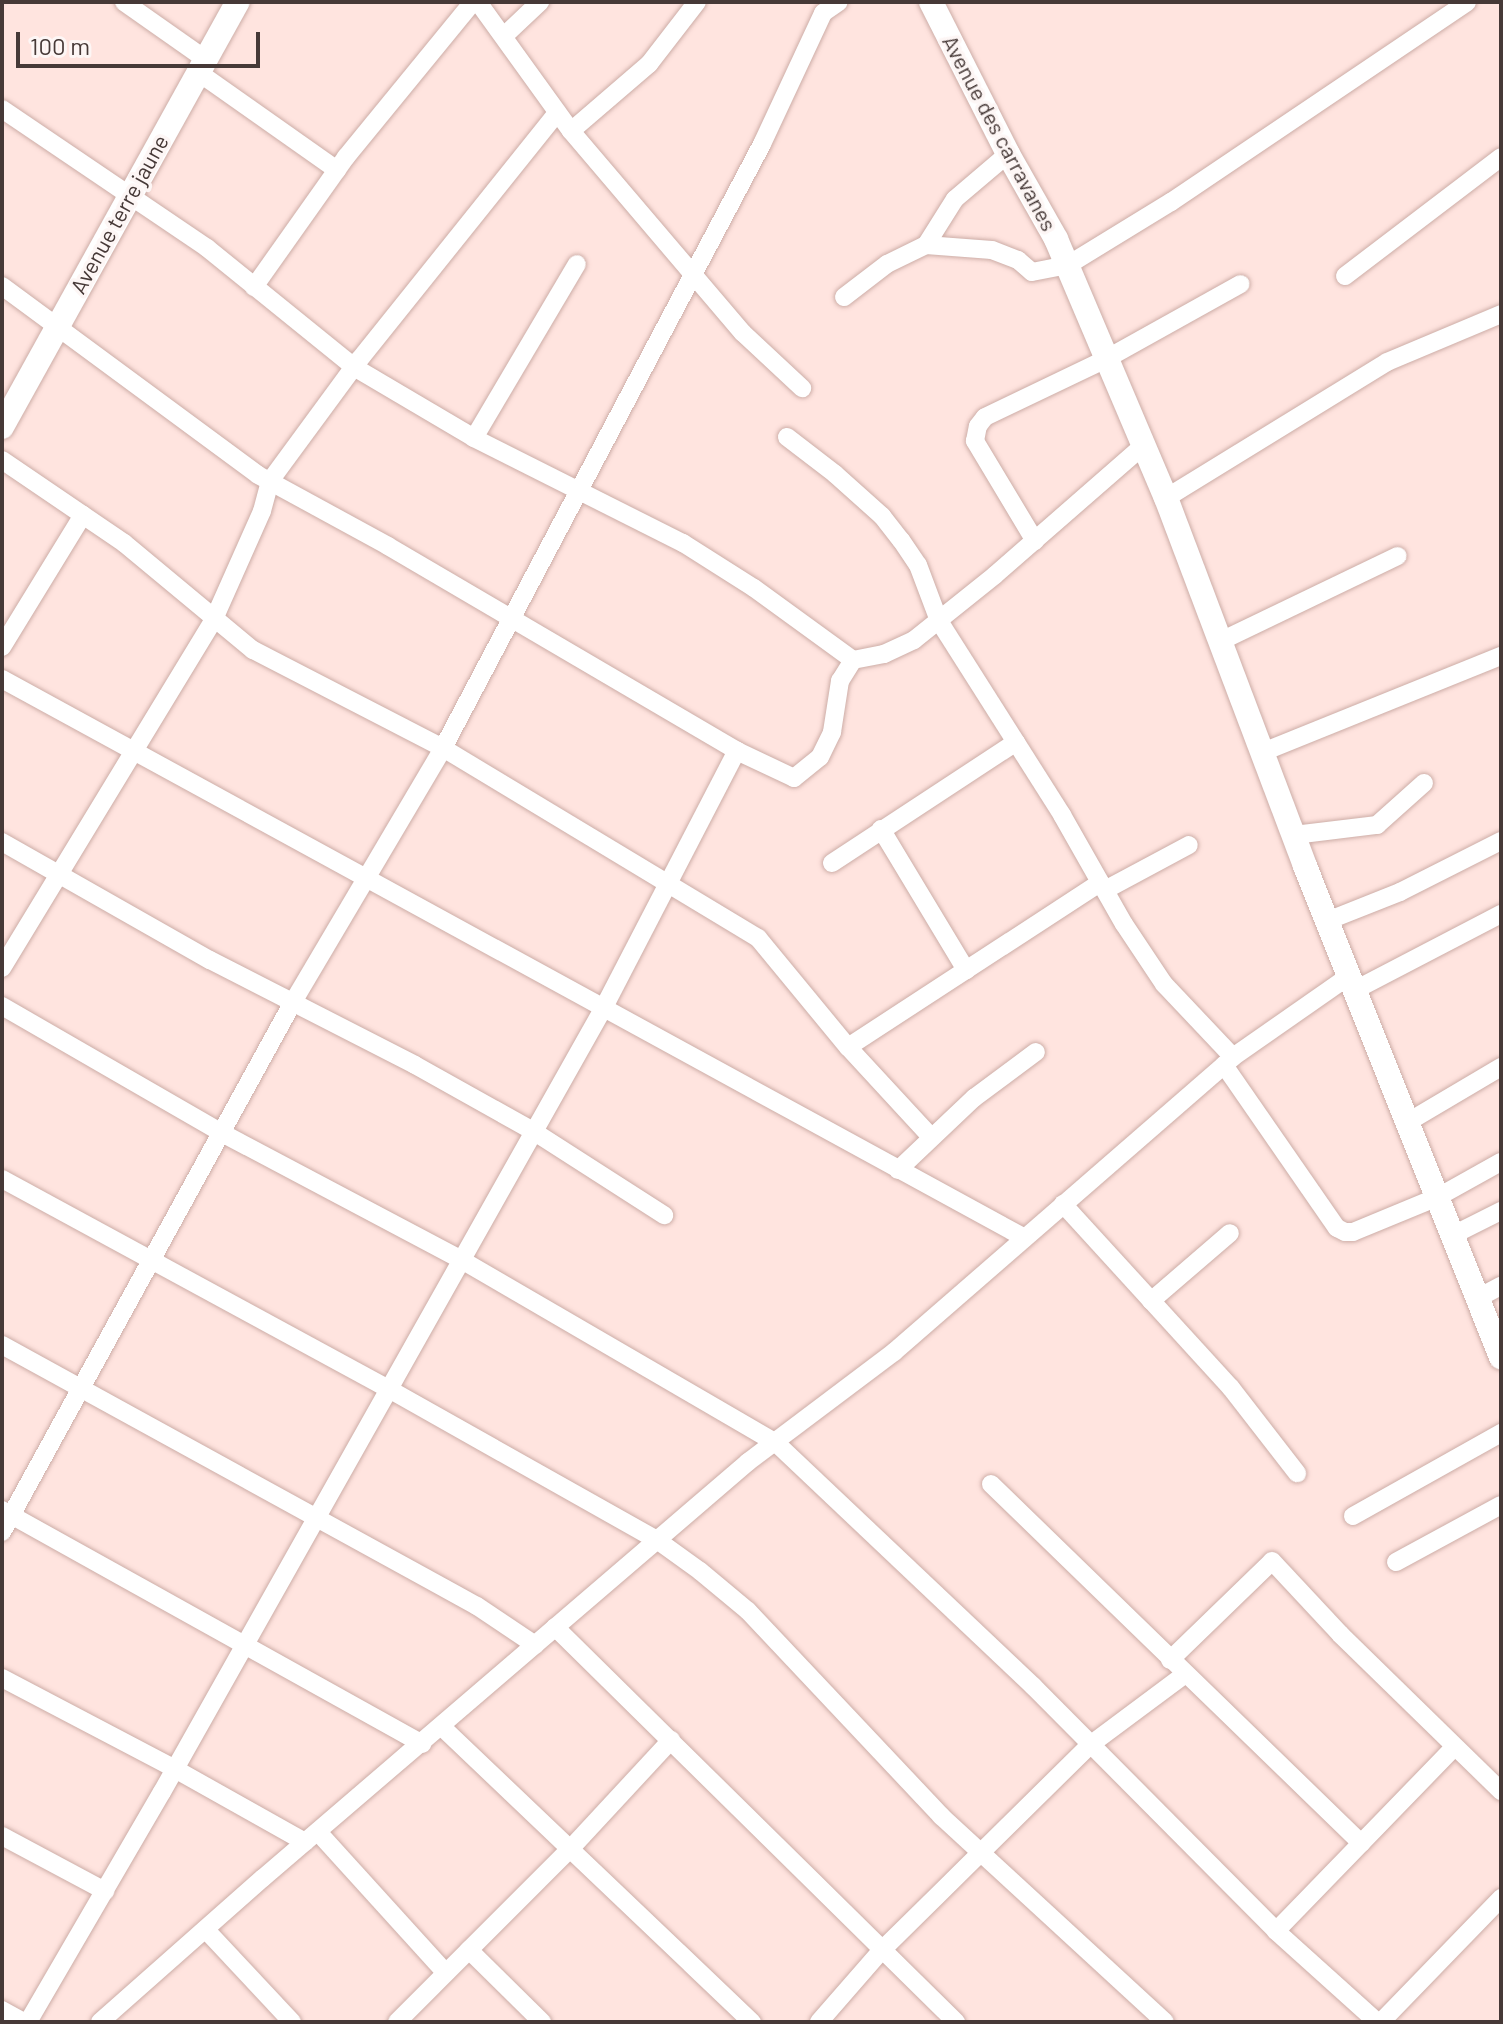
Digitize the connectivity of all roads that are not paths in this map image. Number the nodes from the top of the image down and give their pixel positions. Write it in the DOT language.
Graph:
graph roads {
  1 [pos="124,2"];
  2 [pos="238,2"];
  3 [pos="476,2"];
  4 [pos="540,2"];
  5 [pos="697,2"];
  6 [pos="839,2"];
  7 [pos="931,2"];
  8 [pos="1430,2"];
  9 [pos="1467,2"];
  10 [pos="815,8"];
  11 [pos="1441,19"];
  12 [pos="504,36"];
  13 [pos="202,66"];
  14 [pos="2,109"];
  15 [pos="557,113"];
  16 [pos="571,131"];
  17 [pos="1008,154"];
  18 [pos="1501,157"];
  19 [pos="337,170"];
  20 [pos="132,194"];
  21 [pos="926,245"];
  22 [pos="577,264"];
  23 [pos="1068,265"];
  24 [pos="693,274"];
  25 [pos="1345,276"];
  26 [pos="1241,284"];
  27 [pos="2,286"];
  28 [pos="254,287"];
  29 [pos="844,297"];
  30 [pos="1501,314"];
  31 [pos="56,326"];
  32 [pos="1106,359"];
  33 [pos="354,367"];
  34 [pos="802,388"];
  35 [pos="2,427"];
  36 [pos="787,437"];
  37 [pos="474,438"];
  38 [pos="1143,446"];
  39 [pos="2,460"];
  40 [pos="270,481"];
  41 [pos="579,492"];
  42 [pos="1166,498"];
  43 [pos="83,515"];
  44 [pos="1035,541"];
  45 [pos="1398,556"];
  46 [pos="214,619"];
  47 [pos="511,620"];
  48 [pos="939,621"];
  49 [pos="1221,641"];
  50 [pos="2,647"];
  51 [pos="1501,656"];
  52 [pos="853,660"];
  53 [pos="2,679"];
  54 [pos="1016,742"];
  55 [pos="443,748"];
  56 [pos="737,751"];
  57 [pos="133,752"];
  58 [pos="1263,752"];
  59 [pos="1424,783"];
  60 [pos="881,829"];
  61 [pos="1294,835"];
  62 [pos="1501,841"];
  63 [pos="2,842"];
  64 [pos="1189,845"];
  65 [pos="832,863"];
  66 [pos="60,873"];
  67 [pos="366,876"];
  68 [pos="671,884"];
  69 [pos="1102,887"];
  70 [pos="1501,914"];
  71 [pos="1327,921"];
  72 [pos="2,968"];
  73 [pos="966,970"];
  74 [pos="1352,983"];
  75 [pos="293,1002"];
  76 [pos="2,1006"];
  77 [pos="603,1009"];
  78 [pos="848,1047"];
  79 [pos="1036,1052"];
  80 [pos="1228,1061"];
  81 [pos="1501,1067"];
  82 [pos="1408,1122"];
  83 [pos="533,1131"];
  84 [pos="220,1132"];
  85 [pos="931,1137"];
  86 [pos="1501,1162"];
  87 [pos="898,1170"];
  88 [pos="2,1179"];
  89 [pos="1438,1197"];
  90 [pos="1063,1204"];
  91 [pos="1501,1211"];
  92 [pos="664,1215"];
  93 [pos="1230,1233"];
  94 [pos="1453,1235"];
  95 [pos="1023,1237"];
  96 [pos="460,1259"];
  97 [pos="150,1260"];
  98 [pos="1501,1286"];
  99 [pos="1478,1298"];
  100 [pos="1151,1301"];
  101 [pos="2,1345"];
  102 [pos="1501,1357"];
  103 [pos="81,1387"];
  104 [pos="387,1388"];
  105 [pos="1501,1433"];
  106 [pos="775,1442"];
  107 [pos="1297,1473"];
  108 [pos="991,1484"];
  109 [pos="1501,1505"];
  110 [pos="1353,1516"];
  111 [pos="5,1519"];
  112 [pos="314,1519"];
  113 [pos="657,1540"];
  114 [pos="1396,1562"];
  115 [pos="555,1627"];
  116 [pos="245,1643"];
  117 [pos="535,1645"];
  118 [pos="1170,1660"];
  119 [pos="1184,1675"];
  120 [pos="2,1678"];
  121 [pos="442,1727"];
  122 [pos="671,1740"];
  123 [pos="422,1744"];
  124 [pos="1090,1745"];
  125 [pos="1454,1747"];
  126 [pos="175,1769"];
  127 [pos="1501,1791"];
  128 [pos="2,1836"];
  129 [pos="311,1837"];
  130 [pos="1361,1843"];
  131 [pos="572,1847"];
  132 [pos="982,1852"];
  133 [pos="105,1891"];
  134 [pos="1501,1898"];
  135 [pos="206,1930"];
  136 [pos="1276,1931"];
  137 [pos="469,1950"];
  138 [pos="881,1951"];
  139 [pos="446,1973"];
  140 [pos="2,2010"];
  141 [pos="26,2022"];
  142 [pos="100,2022"];
  143 [pos="292,2022"];
  144 [pos="397,2022"];
  145 [pos="542,2022"];
  146 [pos="752,2022"];
  147 [pos="819,2022"];
  148 [pos="956,2022"];
  149 [pos="1165,2022"];
  150 [pos="1379,2022"];
  1 -- 13 [label="street"];
  2 -- 13 [label="street, Avenue terre jaune"];
  3 -- 12 [label="street"];
  3 -- 19 [label="street"];
  4 -- 12 [label="street"];
  5 -- 16 [label="street"];
  6 -- 10 [label="street"];
  7 -- 17 [label="street, Avenue des carravanes"];
  8 -- 11 [label="street"];
  9 -- 11 [label="street"];
  10 -- 24 [label="street"];
  11 -- 23 [label="street"];
  12 -- 15 [label="street"];
  13 -- 19 [label="street"];
  13 -- 20 [label="street, Avenue terre jaune"];
  14 -- 20 [label="street"];
  15 -- 16 [label="street"];
  15 -- 33 [label="street"];
  16 -- 24 [label="street"];
  17 -- 21 [label="street"];
  17 -- 23 [label="street, Avenue des carravanes"];
  18 -- 25 [label="street"];
  19 -- 28 [label="street"];
  20 -- 28 [label="street"];
  20 -- 31 [label="street, Avenue terre jaune"];
  21 -- 23 [label="street"];
  21 -- 29 [label="street"];
  22 -- 37 [label="street"];
  23 -- 32 [label="street, Avenue des carravanes"];
  24 -- 34 [label="street"];
  24 -- 41 [label="street"];
  26 -- 32 [label="street"];
  27 -- 31 [label="street"];
  28 -- 33 [label="street"];
  30 -- 42 [label="street"];
  31 -- 35 [label="street, Avenue terre jaune"];
  31 -- 40 [label="street"];
  32 -- 38 [label="street, Avenue des carravanes"];
  32 -- 44 [label="street"];
  33 -- 37 [label="street"];
  33 -- 40 [label="street"];
  36 -- 48 [label="street"];
  37 -- 41 [label="street"];
  38 -- 42 [label="street, Avenue des carravanes"];
  38 -- 44 [label="street"];
  39 -- 43 [label="street"];
  40 -- 46 [label="street"];
  40 -- 47 [label="street"];
  41 -- 47 [label="street"];
  41 -- 52 [label="street"];
  42 -- 49 [label="street, Avenue des carravanes"];
  43 -- 46 [label="street"];
  43 -- 50 [label="street"];
  44 -- 48 [label="street"];
  45 -- 49 [label="street"];
  46 -- 55 [label="street"];
  46 -- 57 [label="street"];
  47 -- 55 [label="street"];
  47 -- 56 [label="street"];
  48 -- 52 [label="street"];
  48 -- 54 [label="street"];
  49 -- 58 [label="street, Avenue des carravanes"];
  51 -- 58 [label="street"];
  52 -- 56 [label="street"];
  53 -- 57 [label="street"];
  54 -- 60 [label="street"];
  54 -- 69 [label="street"];
  55 -- 67 [label="street"];
  55 -- 68 [label="street"];
  56 -- 68 [label="street"];
  57 -- 66 [label="street"];
  57 -- 67 [label="street"];
  58 -- 61 [label="street, Avenue des carravanes"];
  59 -- 61 [label="street"];
  60 -- 65 [label="street"];
  60 -- 73 [label="street"];
  61 -- 71 [label="street, Avenue des carravanes"];
  62 -- 71 [label="street"];
  63 -- 66 [label="street"];
  64 -- 69 [label="street"];
  66 -- 72 [label="street"];
  66 -- 75 [label="street"];
  67 -- 75 [label="street"];
  67 -- 77 [label="street"];
  68 -- 77 [label="street"];
  68 -- 78 [label="street"];
  69 -- 73 [label="street"];
  69 -- 80 [label="street"];
  70 -- 74 [label="street"];
  71 -- 74 [label="street, Avenue des carravanes"];
  73 -- 78 [label="street"];
  74 -- 80 [label="street"];
  74 -- 82 [label="street, Avenue des carravanes"];
  75 -- 83 [label="street"];
  75 -- 84 [label="street"];
  76 -- 84 [label="street"];
  77 -- 83 [label="street"];
  77 -- 87 [label="street"];
  78 -- 85 [label="street"];
  79 -- 85 [label="street"];
  80 -- 89 [label="street"];
  80 -- 90 [label="street"];
  81 -- 82 [label="street"];
  82 -- 89 [label="street, Avenue des carravanes"];
  83 -- 92 [label="street"];
  83 -- 96 [label="street"];
  84 -- 96 [label="street"];
  84 -- 97 [label="street"];
  85 -- 87 [label="street"];
  86 -- 89 [label="street"];
  87 -- 95 [label="street"];
  88 -- 97 [label="street"];
  89 -- 94 [label="street, Avenue des carravanes"];
  90 -- 95 [label="street"];
  90 -- 100 [label="street"];
  91 -- 94 [label="street"];
  93 -- 100 [label="street"];
  94 -- 99 [label="street, Avenue des carravanes"];
  95 -- 106 [label="street"];
  96 -- 104 [label="street"];
  96 -- 106 [label="street"];
  97 -- 103 [label="street"];
  97 -- 104 [label="street"];
  98 -- 99 [label="street"];
  99 -- 102 [label="street, Avenue des carravanes"];
  100 -- 107 [label="street"];
  101 -- 103 [label="street"];
  103 -- 111 [label="street"];
  103 -- 112 [label="street"];
  104 -- 112 [label="street"];
  104 -- 113 [label="street"];
  105 -- 110 [label="street"];
  106 -- 113 [label="street"];
  106 -- 124 [label="street"];
  108 -- 118 [label="street"];
  109 -- 114 [label="street"];
  111 -- 116 [label="street"];
  112 -- 116 [label="street"];
  112 -- 117 [label="street"];
  113 -- 115 [label="street"];
  113 -- 132 [label="street"];
  115 -- 117 [label="street"];
  115 -- 122 [label="street"];
  116 -- 123 [label="street"];
  116 -- 126 [label="street"];
  117 -- 121 [label="street"];
  118 -- 119 [label="street"];
  118 -- 125 [label="street"];
  119 -- 124 [label="street"];
  119 -- 130 [label="street"];
  120 -- 126 [label="street"];
  121 -- 123 [label="street"];
  121 -- 131 [label="street"];
  122 -- 131 [label="street"];
  122 -- 138 [label="street"];
  123 -- 129 [label="street"];
  124 -- 132 [label="street"];
  124 -- 136 [label="street"];
  125 -- 127 [label="street"];
  125 -- 130 [label="street"];
  126 -- 129 [label="street"];
  126 -- 133 [label="street"];
  128 -- 133 [label="street"];
  129 -- 135 [label="street"];
  129 -- 139 [label="street"];
  130 -- 136 [label="street"];
  131 -- 137 [label="street"];
  131 -- 146 [label="street"];
  132 -- 138 [label="street"];
  132 -- 149 [label="street"];
  133 -- 141 [label="street"];
  134 -- 150 [label="street"];
  135 -- 142 [label="street"];
  135 -- 143 [label="street"];
  136 -- 150 [label="street"];
  137 -- 139 [label="street"];
  137 -- 145 [label="street"];
  138 -- 147 [label="street"];
  138 -- 148 [label="street"];
  139 -- 144 [label="street"];
  140 -- 141 [label="street"];
}
